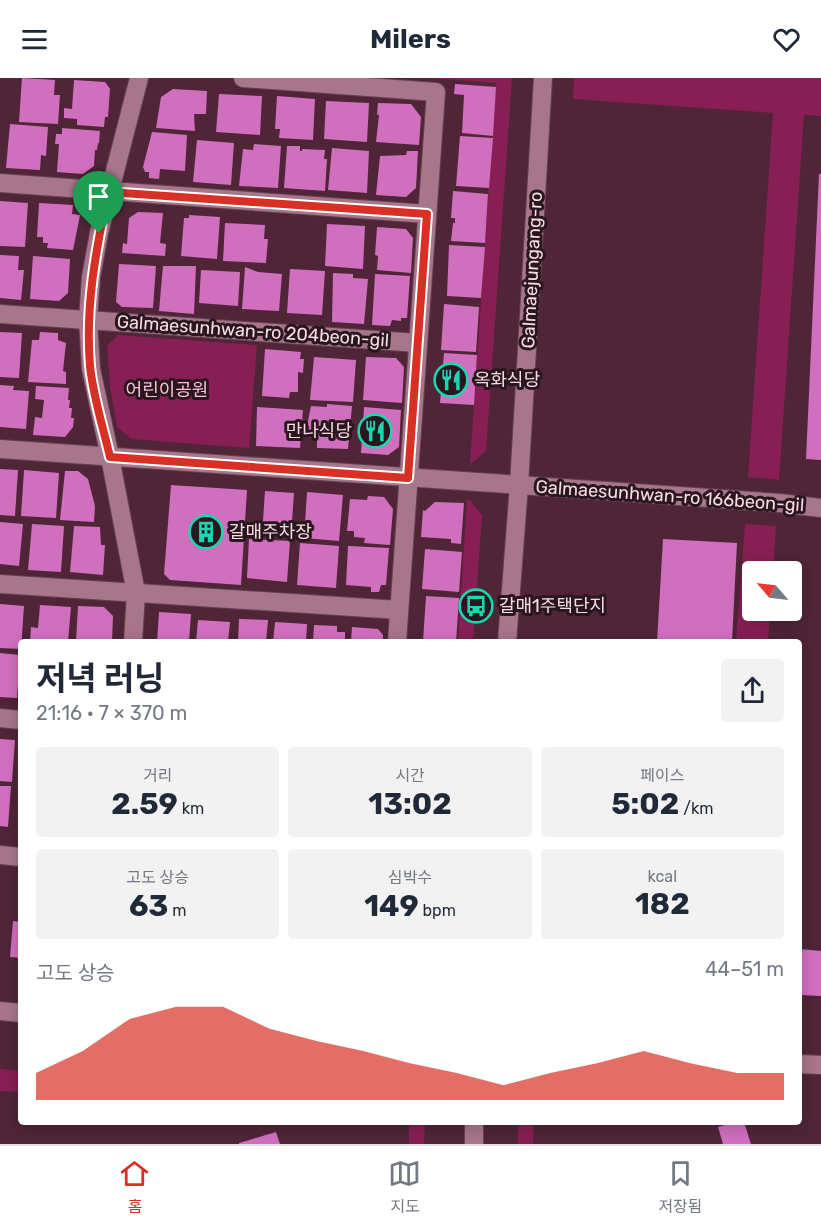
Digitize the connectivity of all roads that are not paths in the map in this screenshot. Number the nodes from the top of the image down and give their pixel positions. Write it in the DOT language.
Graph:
graph roads {
  1 [pos="139,78"];
  2 [pos="243,78"];
  3 [pos="543,78"];
  4 [pos="0,183"];
  5 [pos="108,192"];
  6 [pos="427,214"];
  7 [pos="0,314"];
  8 [pos="88,320"];
  9 [pos="418,343"];
  10 [pos="0,448"];
  11 [pos="110,457"];
  12 [pos="408,478"];
  13 [pos="519,485"];
  14 [pos="821,508"];
  15 [pos="0,584"];
  16 [pos="136,593"];
  17 [pos="399,610"];
  18 [pos="134,639"];
  19 [pos="397,639"];
  20 [pos="507,639"];
  21 [pos="0,718"];
  22 [pos="18,720"];
  23 [pos="0,855"];
  24 [pos="18,857"];
  25 [pos="0,1011"];
  26 [pos="18,1012"];
  27 [pos="802,1064"];
  28 [pos="821,1065"];
  29 [pos="474,1125"];
  30 [pos="474,1144"];
  1 -- 5 [label="street"];
  2 -- 6 [label="street"];
  3 -- 13 [label="street, Galmaejungang-ro"];
  4 -- 5 [label="street"];
  5 -- 6 [label="street"];
  5 -- 8 [label="street"];
  6 -- 9 [label="street"];
  7 -- 8 [label="street, Galmaesunhwan-ro 204beon-gil"];
  8 -- 9 [label="street, Galmaesunhwan-ro 204beon-gil"];
  8 -- 11 [label="street"];
  9 -- 12 [label="street"];
  10 -- 11 [label="street"];
  11 -- 12 [label="street, Galmaesunhwan-ro 166beon-gil"];
  11 -- 16 [label="street"];
  12 -- 13 [label="street, Galmaesunhwan-ro 166beon-gil"];
  12 -- 17 [label="street"];
  13 -- 14 [label="street, Galmaesunhwan-ro 166beon-gil"];
  13 -- 20 [label="street, Galmaejungang-ro"];
  15 -- 16 [label="street"];
  16 -- 17 [label="street"];
  16 -- 18 [label="street"];
  17 -- 19 [label="street"];
  21 -- 22 [label="street"];
  23 -- 24 [label="street"];
  25 -- 26 [label="street"];
  27 -- 28 [label="street"];
  29 -- 30 [label="street"];
}
